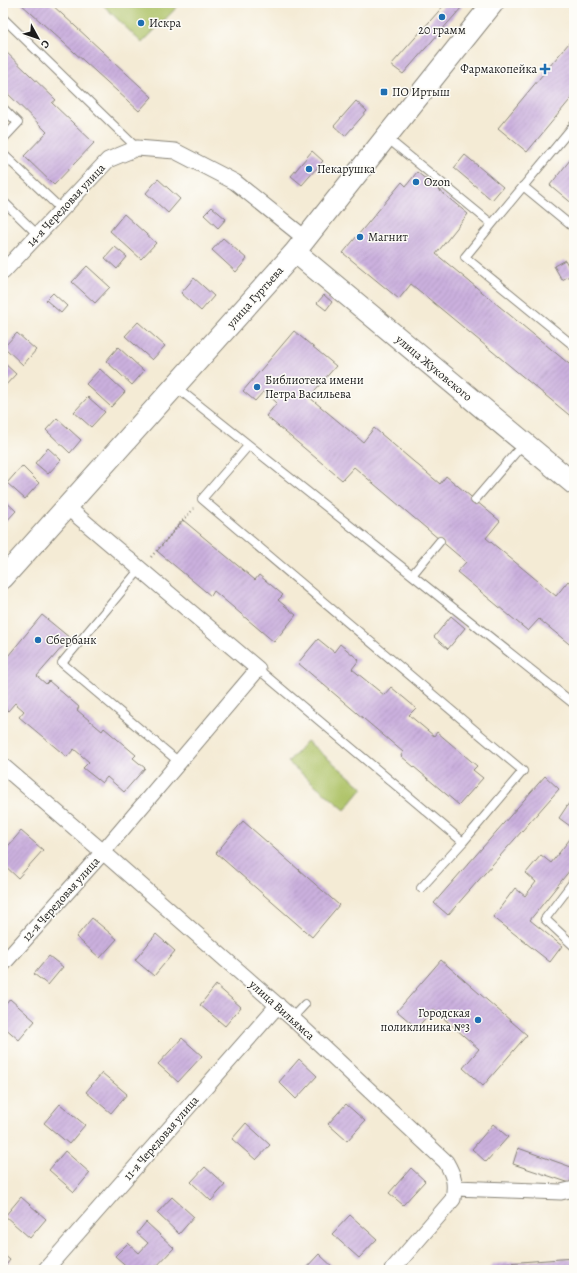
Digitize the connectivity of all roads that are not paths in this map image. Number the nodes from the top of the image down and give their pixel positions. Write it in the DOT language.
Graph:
graph roads {
  1 [pos="493,3"];
  2 [pos="3,18"];
  3 [pos="3,108"];
  4 [pos="574,124"];
  5 [pos="386,137"];
  6 [pos="3,139"];
  7 [pos="137,148"];
  8 [pos="3,154"];
  9 [pos="523,186"];
  10 [pos="3,201"];
  11 [pos="62,210"];
  12 [pos="492,224"];
  13 [pos="574,228"];
  14 [pos="38,235"];
  15 [pos="301,246"];
  16 [pos="3,272"];
  17 [pos="574,346"];
  18 [pos="175,386"];
  19 [pos="524,442"];
  20 [pos="249,444"];
  21 [pos="574,484"];
  22 [pos="475,500"];
  23 [pos="67,507"];
  24 [pos="440,541"];
  25 [pos="140,569"];
  26 [pos="412,575"];
  27 [pos="3,578"];
  28 [pos="258,669"];
  29 [pos="574,704"];
  30 [pos="179,762"];
  31 [pos="3,766"];
  32 [pos="463,842"];
  33 [pos="103,852"];
  34 [pos="574,881"];
  35 [pos="421,888"];
  36 [pos="574,946"];
  37 [pos="3,964"];
  38 [pos="305,1004"];
  39 [pos="278,1005"];
  40 [pos="292,1018"];
  41 [pos="455,1188"];
  42 [pos="574,1189"];
  43 [pos="45,1270"];
  44 [pos="392,1270"];
  1 -- 5 [label="main road, улица Гуртьева"];
  2 -- 7 [label="lane"];
  3 -- 6 [label="lane"];
  4 -- 9 [label="lane"];
  5 -- 12 [label="lane"];
  5 -- 15 [label="main road, улица Гуртьева"];
  7 -- 11 [label="street, 14-я Чередовая улица"];
  7 -- 15 [label="street, улица Жуковского"];
  8 -- 11 [label="lane"];
  9 -- 12 [label="lane"];
  9 -- 13 [label="lane"];
  10 -- 14 [label="lane"];
  11 -- 14 [label="street, 14-я Чередовая улица"];
  12 -- 17 [label="lane"];
  14 -- 16 [label="street, 14-я Чередовая улица"];
  15 -- 18 [label="main road, улица Гуртьева"];
  15 -- 19 [label="main road, улица Жуковского"];
  18 -- 20 [label="lane"];
  18 -- 23 [label="main road, улица Гуртьева"];
  19 -- 21 [label="main road, улица Жуковского"];
  19 -- 22 [label="lane"];
  20 -- 26 [label="lane"];
  20 -- 32 [label="lane"];
  23 -- 25 [label="street"];
  23 -- 27 [label="main road, улица Гуртьева"];
  24 -- 26 [label="lane"];
  25 -- 28 [label="street"];
  25 -- 30 [label="lane"];
  26 -- 29 [label="lane"];
  28 -- 30 [label="street, 12-я Чередовая улица"];
  28 -- 32 [label="lane"];
  30 -- 33 [label="street, 12-я Чередовая улица"];
  31 -- 33 [label="street, улица Вильямса"];
  32 -- 35 [label="lane"];
  33 -- 37 [label="street, 12-я Чередовая улица"];
  33 -- 39 [label="street, улица Вильямса"];
  34 -- 36 [label="lane"];
  38 -- 40 [label="lane"];
  39 -- 40 [label="street, улица Вильямса"];
  39 -- 43 [label="street, 11-я Чередовая улица"];
  40 -- 41 [label="street, улица Вильямса"];
  41 -- 42 [label="street"];
  41 -- 44 [label="street"];
}
